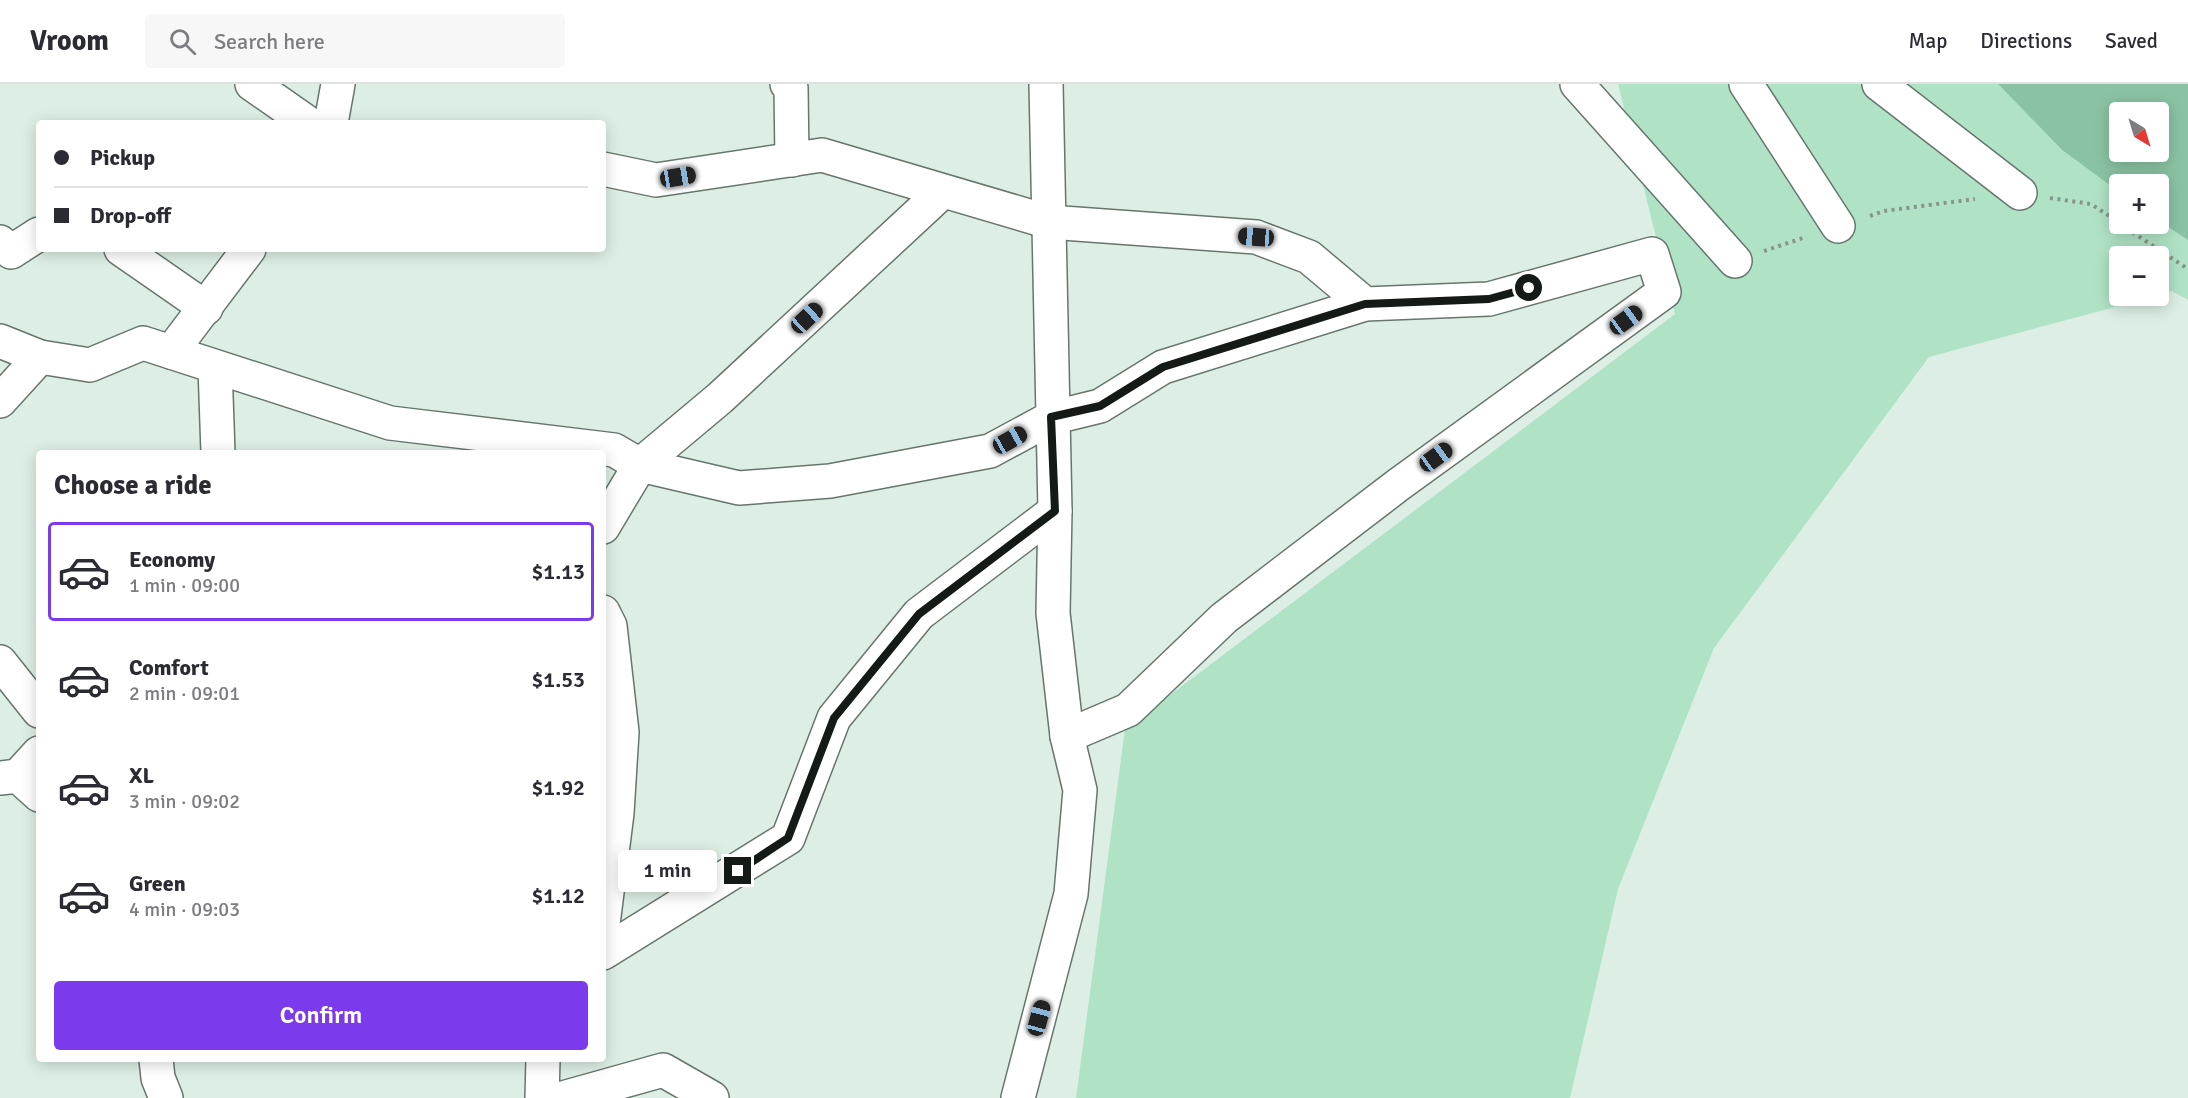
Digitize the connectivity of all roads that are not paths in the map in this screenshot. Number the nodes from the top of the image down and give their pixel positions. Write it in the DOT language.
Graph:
graph roads {
  1 [pos="252,84"];
  2 [pos="338,84"];
  3 [pos="787,84"];
  4 [pos="1046,84"];
  5 [pos="1577,84"];
  6 [pos="1746,84"];
  7 [pos="1879,84"];
  8 [pos="304,120"];
  9 [pos="332,120"];
  10 [pos="792,160"];
  11 [pos="606,170"];
  12 [pos="942,192"];
  13 [pos="2020,193"];
  14 [pos="1048,222"];
  15 [pos="1838,226"];
  16 [pos="36,236"];
  17 [pos="0,242"];
  18 [pos="125,252"];
  19 [pos="247,252"];
  20 [pos="1735,261"];
  21 [pos="1365,304"];
  22 [pos="206,308"];
  23 [pos="0,341"];
  24 [pos="171,352"];
  25 [pos="39,357"];
  26 [pos="215,367"];
  27 [pos="0,401"];
  28 [pos="1051,417"];
  29 [pos="218,450"];
  30 [pos="640,465"];
  31 [pos="1055,511"];
  32 [pos="606,522"];
  33 [pos="606,618"];
  34 [pos="0,662"];
  35 [pos="36,707"];
  36 [pos="1067,736"];
  37 [pos="606,900"];
  38 [pos="606,951"];
  39 [pos="156,1062"];
  40 [pos="543,1062"];
  41 [pos="166,1098"];
  42 [pos="542,1098"];
  43 [pos="563,1098"];
  44 [pos="712,1098"];
  45 [pos="1018,1098"];
  1 -- 8 [label="street"];
  2 -- 9 [label="street"];
  3 -- 10 [label="street"];
  4 -- 14 [label="street"];
  5 -- 20 [label="street"];
  6 -- 15 [label="street"];
  7 -- 13 [label="street"];
  10 -- 11 [label="street"];
  10 -- 12 [label="street"];
  12 -- 14 [label="street"];
  12 -- 30 [label="street"];
  14 -- 21 [label="street"];
  14 -- 28 [label="street"];
  16 -- 17 [label="street"];
  18 -- 22 [label="street"];
  19 -- 22 [label="street"];
  21 -- 28 [label="street"];
  21 -- 36 [label="street"];
  22 -- 24 [label="street"];
  23 -- 25 [label="street"];
  24 -- 25 [label="street"];
  24 -- 26 [label="street"];
  25 -- 27 [label="street"];
  26 -- 29 [label="street"];
  26 -- 30 [label="street"];
  28 -- 30 [label="street"];
  28 -- 31 [label="street"];
  30 -- 32 [label="street"];
  31 -- 36 [label="street"];
  31 -- 38 [label="street"];
  33 -- 37 [label="street"];
  34 -- 35 [label="street"];
  36 -- 45 [label="street"];
  39 -- 41 [label="street"];
  40 -- 42 [label="street"];
  43 -- 44 [label="street"];
}
